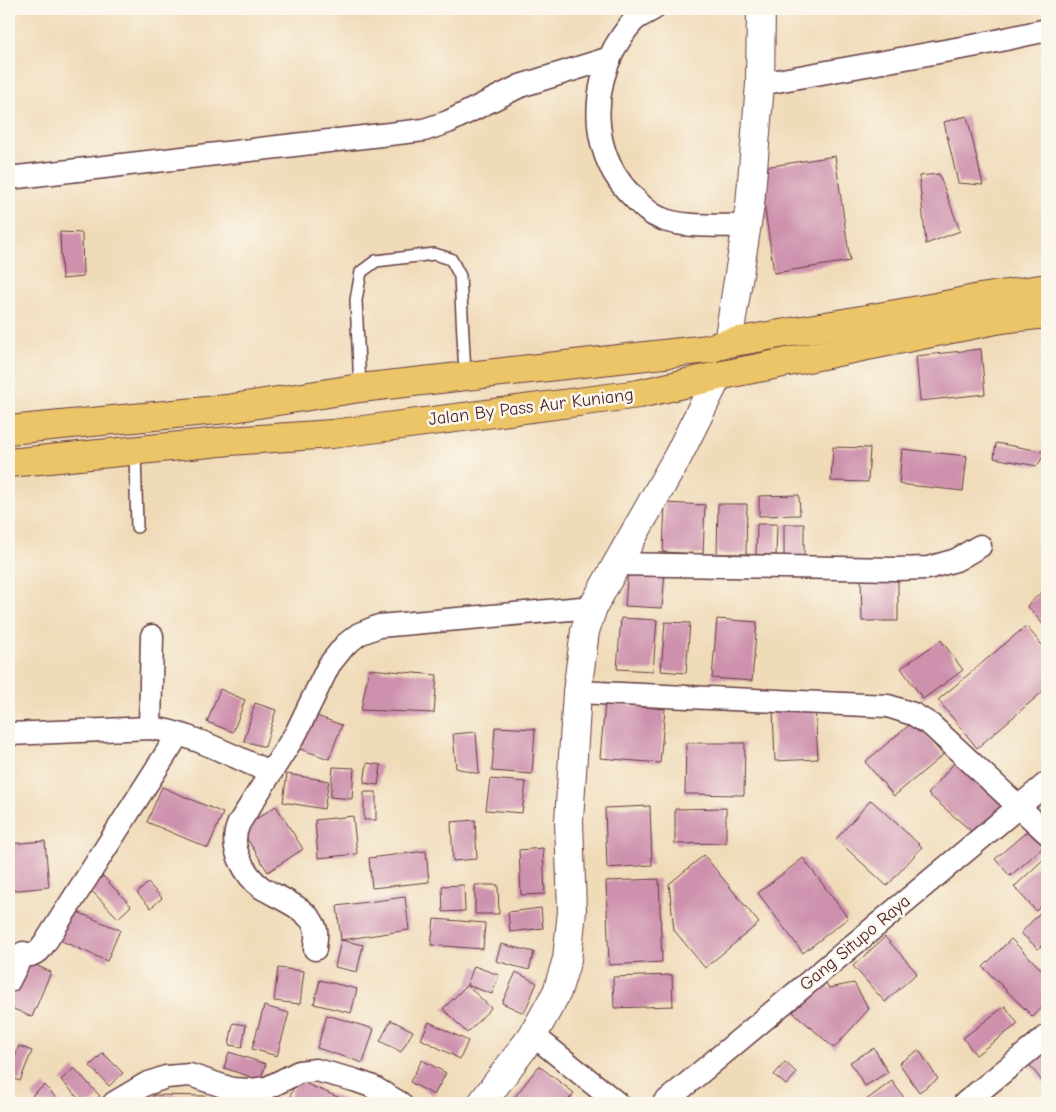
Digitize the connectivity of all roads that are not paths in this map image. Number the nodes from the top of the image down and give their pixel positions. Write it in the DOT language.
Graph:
graph roads {
  1 [pos="653,9"];
  2 [pos="761,9"];
  3 [pos="1047,30"];
  4 [pos="610,58"];
  5 [pos="760,84"];
  6 [pos="9,178"];
  7 [pos="747,226"];
  8 [pos="1047,288"];
  9 [pos="1018,304"];
  10 [pos="1047,314"];
  11 [pos="728,343"];
  12 [pos="465,375"];
  13 [pos="718,376"];
  14 [pos="360,388"];
  15 [pos="227,409"];
  16 [pos="9,430"];
  17 [pos="230,442"];
  18 [pos="136,451"];
  19 [pos="9,463"];
  20 [pos="137,527"];
  21 [pos="980,546"];
  22 [pos="616,564"];
  23 [pos="593,607"];
  24 [pos="152,636"];
  25 [pos="577,692"];
  26 [pos="150,728"];
  27 [pos="9,734"];
  28 [pos="178,735"];
  29 [pos="270,772"];
  30 [pos="1047,783"];
  31 [pos="1019,806"];
  32 [pos="1047,833"];
  33 [pos="16,950"];
  34 [pos="315,950"];
  35 [pos="9,981"];
  36 [pos="534,1035"];
  37 [pos="1047,1036"];
  38 [pos="114,1103"];
  39 [pos="400,1103"];
  40 [pos="482,1103"];
  41 [pos="618,1103"];
  42 [pos="664,1103"];
  43 [pos="965,1103"];
  1 -- 4 [label="street"];
  2 -- 5 [label="street"];
  3 -- 5 [label="street"];
  4 -- 6 [label="street"];
  4 -- 7 [label="street"];
  5 -- 7 [label="street"];
  7 -- 11 [label="street"];
  8 -- 9 [label="highway, Jalan By Pass Aur Kuniang"];
  9 -- 10 [label="highway, Jalan By Pass Aur Kuniang"];
  9 -- 11 [label="highway, Jalan By Pass Aur Kuniang"];
  9 -- 13 [label="highway, Jalan By Pass Aur Kuniang"];
  11 -- 12 [label="highway, Jalan By Pass Aur Kuniang"];
  12 -- 14 [label="highway, Jalan By Pass Aur Kuniang"];
  12 -- 14 [label="lane"];
  13 -- 17 [label="highway, Jalan By Pass Aur Kuniang"];
  13 -- 22 [label="street"];
  14 -- 15 [label="highway, Jalan By Pass Aur Kuniang"];
  15 -- 16 [label="highway, Jalan By Pass Aur Kuniang"];
  15 -- 17 [label="highway"];
  17 -- 18 [label="highway, Jalan By Pass Aur Kuniang"];
  18 -- 19 [label="highway, Jalan By Pass Aur Kuniang"];
  18 -- 20 [label="lane"];
  21 -- 22 [label="street"];
  22 -- 23 [label="street"];
  23 -- 25 [label="street"];
  23 -- 29 [label="street"];
  24 -- 26 [label="street"];
  25 -- 31 [label="street"];
  25 -- 36 [label="street"];
  26 -- 27 [label="street"];
  26 -- 28 [label="street"];
  28 -- 29 [label="street"];
  28 -- 33 [label="street"];
  29 -- 34 [label="street"];
  30 -- 31 [label="street, Gang Situpo Raya"];
  31 -- 32 [label="street"];
  31 -- 42 [label="street, Gang Situpo Raya"];
  33 -- 35 [label="street"];
  36 -- 40 [label="street"];
  36 -- 41 [label="street"];
  37 -- 43 [label="street"];
  38 -- 39 [label="street"];
}
